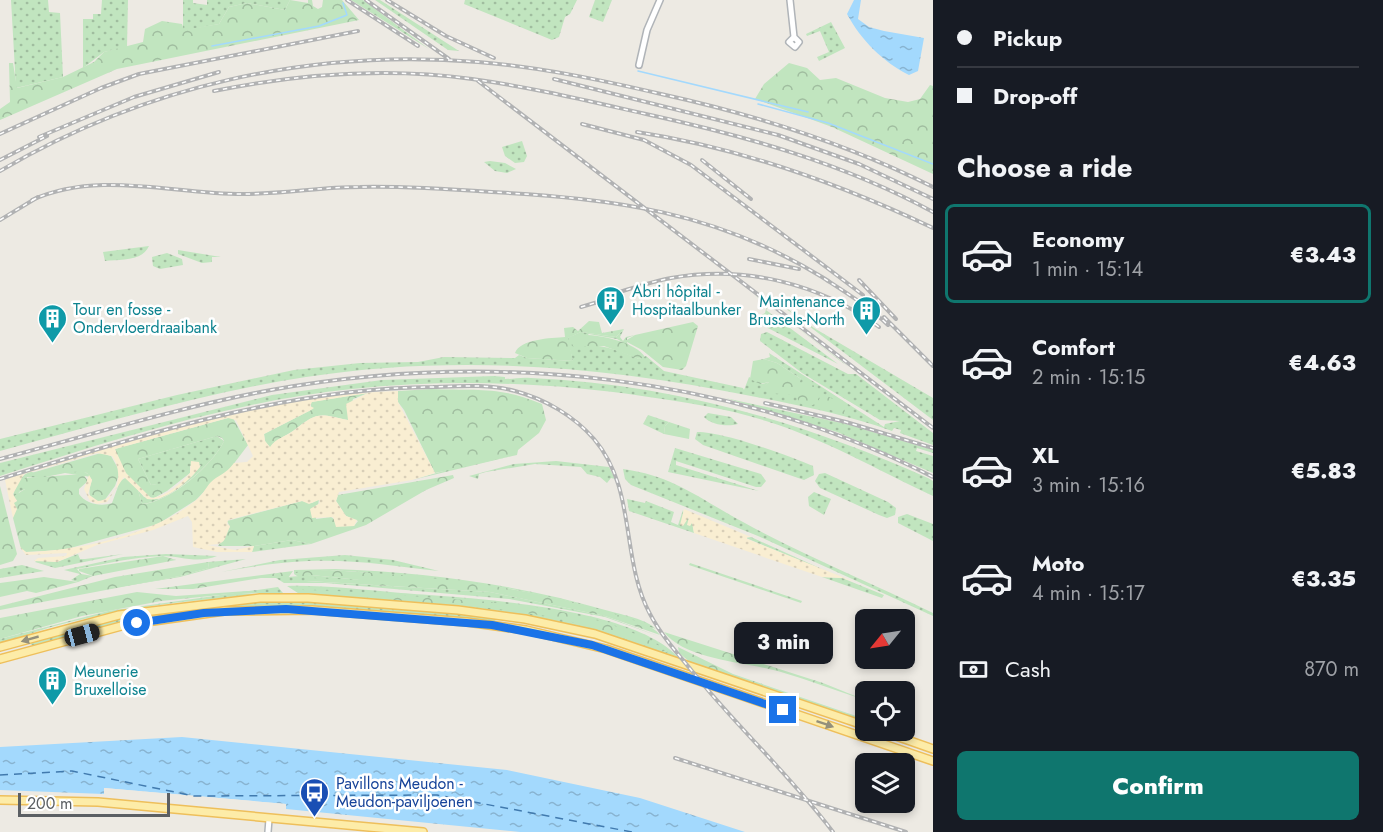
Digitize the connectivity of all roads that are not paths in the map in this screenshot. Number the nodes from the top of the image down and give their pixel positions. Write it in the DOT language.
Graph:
graph roads {
  1 [pos="660,0"];
  2 [pos="790,0"];
  3 [pos="794,37"];
  4 [pos="639,65"];
  5 [pos="0,647"];
  6 [pos="0,658"];
  7 [pos="855,722"];
  8 [pos="910,741"];
  9 [pos="933,749"];
  10 [pos="933,761"];
  11 [pos="0,800"];
  12 [pos="269,819"];
  13 [pos="268,832"];
  14 [pos="423,832"];
  1 -- 4 [label="street"];
  2 -- 3 [label="street"];
  7 -- 5 [label="main road, one-way"];
  6 -- 10 [label="main road, one-way"];
  8 -- 9 [label="main road"];
  11 -- 12 [label="main road"];
  12 -- 13 [label="street"];
  12 -- 14 [label="main road"];
}
